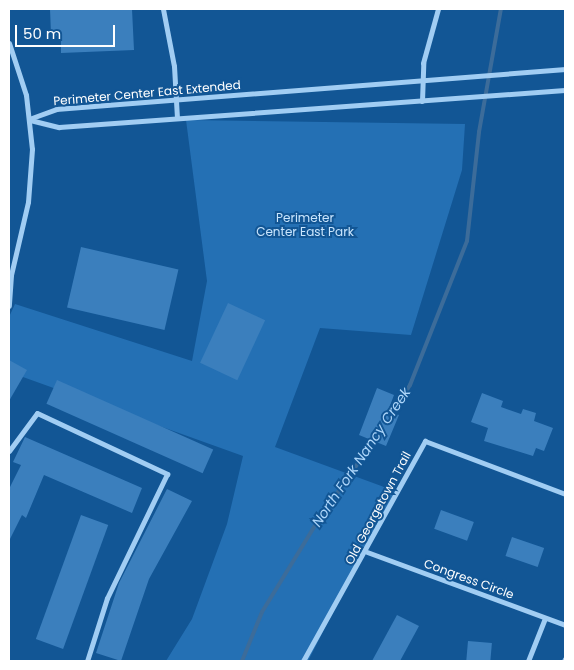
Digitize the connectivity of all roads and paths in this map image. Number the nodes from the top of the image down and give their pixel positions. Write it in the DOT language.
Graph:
graph roads {
  1 [pos="163,9"];
  2 [pos="438,9"];
  3 [pos="9,42"];
  4 [pos="565,69"];
  5 [pos="421,80"];
  6 [pos="565,90"];
  7 [pos="176,100"];
  8 [pos="422,101"];
  9 [pos="178,118"];
  10 [pos="29,119"];
  11 [pos="10,276"];
  12 [pos="9,306"];
  13 [pos="9,451"];
  14 [pos="565,494"];
  15 [pos="366,552"];
  16 [pos="545,618"];
  17 [pos="565,625"];
  18 [pos="87,661"];
  19 [pos="303,661"];
  20 [pos="528,661"];
  1 -- 7 [label="street"];
  2 -- 5 [label="street"];
  3 -- 10 [label="street"];
  4 -- 5 [label="street, Perimeter Center East Extended"];
  5 -- 7 [label="street, Perimeter Center East Extended"];
  5 -- 8 [label="street"];
  6 -- 8 [label="street, Perimeter Center East Extended"];
  7 -- 9 [label="street"];
  7 -- 10 [label="street, Perimeter Center East Extended"];
  8 -- 9 [label="street, Perimeter Center East Extended"];
  9 -- 10 [label="street, Perimeter Center East Extended"];
  10 -- 11 [label="street"];
  11 -- 12 [label="street"];
  13 -- 18 [label="street"];
  14 -- 15 [label="street, Old Georgetown Trail"];
  15 -- 16 [label="street, Congress Circle"];
  15 -- 19 [label="street, Old Georgetown Trail"];
  16 -- 17 [label="street, Congress Circle"];
  16 -- 20 [label="street"];
}
